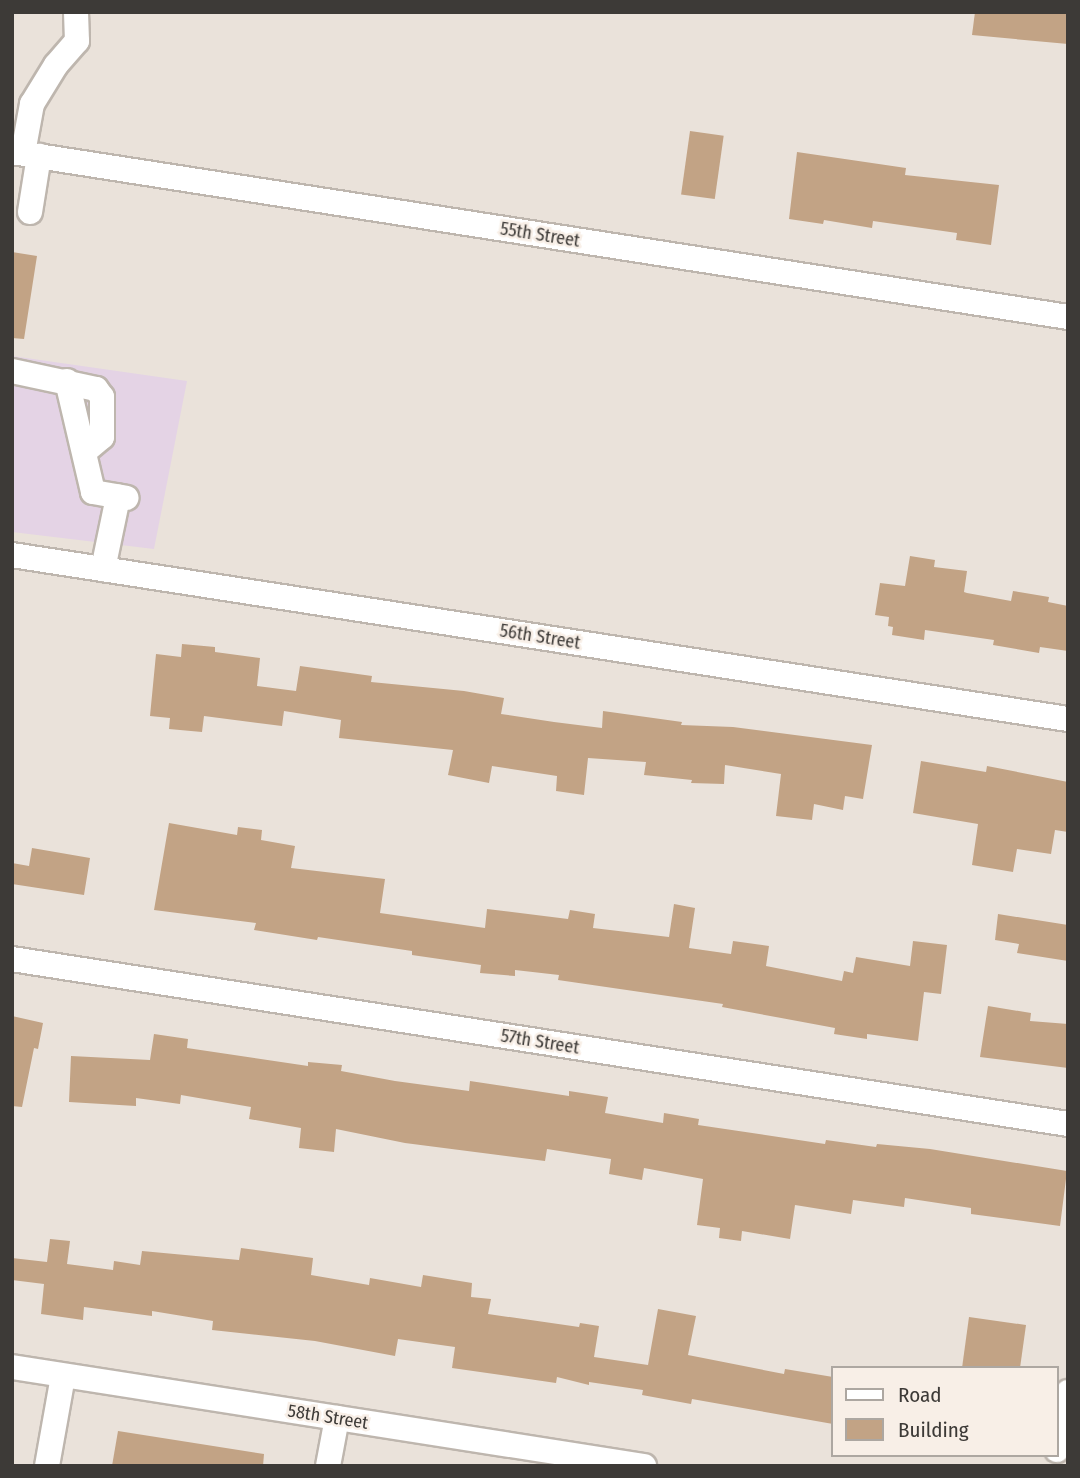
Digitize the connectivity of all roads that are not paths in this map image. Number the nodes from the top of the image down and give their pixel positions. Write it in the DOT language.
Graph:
graph roads {
  1 [pos="76,12"];
  2 [pos="25,154"];
  3 [pos="30,212"];
  4 [pos="1068,317"];
  5 [pos="12,371"];
  6 [pos="12,555"];
  7 [pos="103,569"];
  8 [pos="1068,719"];
  9 [pos="12,959"];
  10 [pos="1068,1124"];
  11 [pos="12,1367"];
  12 [pos="63,1376"];
  13 [pos="1068,1392"];
  14 [pos="337,1418"];
  15 [pos="1059,1442"];
  16 [pos="556,1459"];
  17 [pos="47,1466"];
  18 [pos="328,1466"];
  19 [pos="644,1466"];
  1 -- 2 [label="street"];
  2 -- 3 [label="street"];
  2 -- 4 [label="street, 55th Street"];
  5 -- 7 [label="street"];
  6 -- 7 [label="street, 56th Street"];
  7 -- 8 [label="street, 56th Street"];
  9 -- 10 [label="street, 57th Street"];
  11 -- 12 [label="street, 58th Street"];
  12 -- 14 [label="street, 58th Street"];
  12 -- 17 [label="street"];
  13 -- 15 [label="street"];
  14 -- 16 [label="street, 58th Street"];
  14 -- 18 [label="street"];
  16 -- 19 [label="street, 58th Street"];
}
